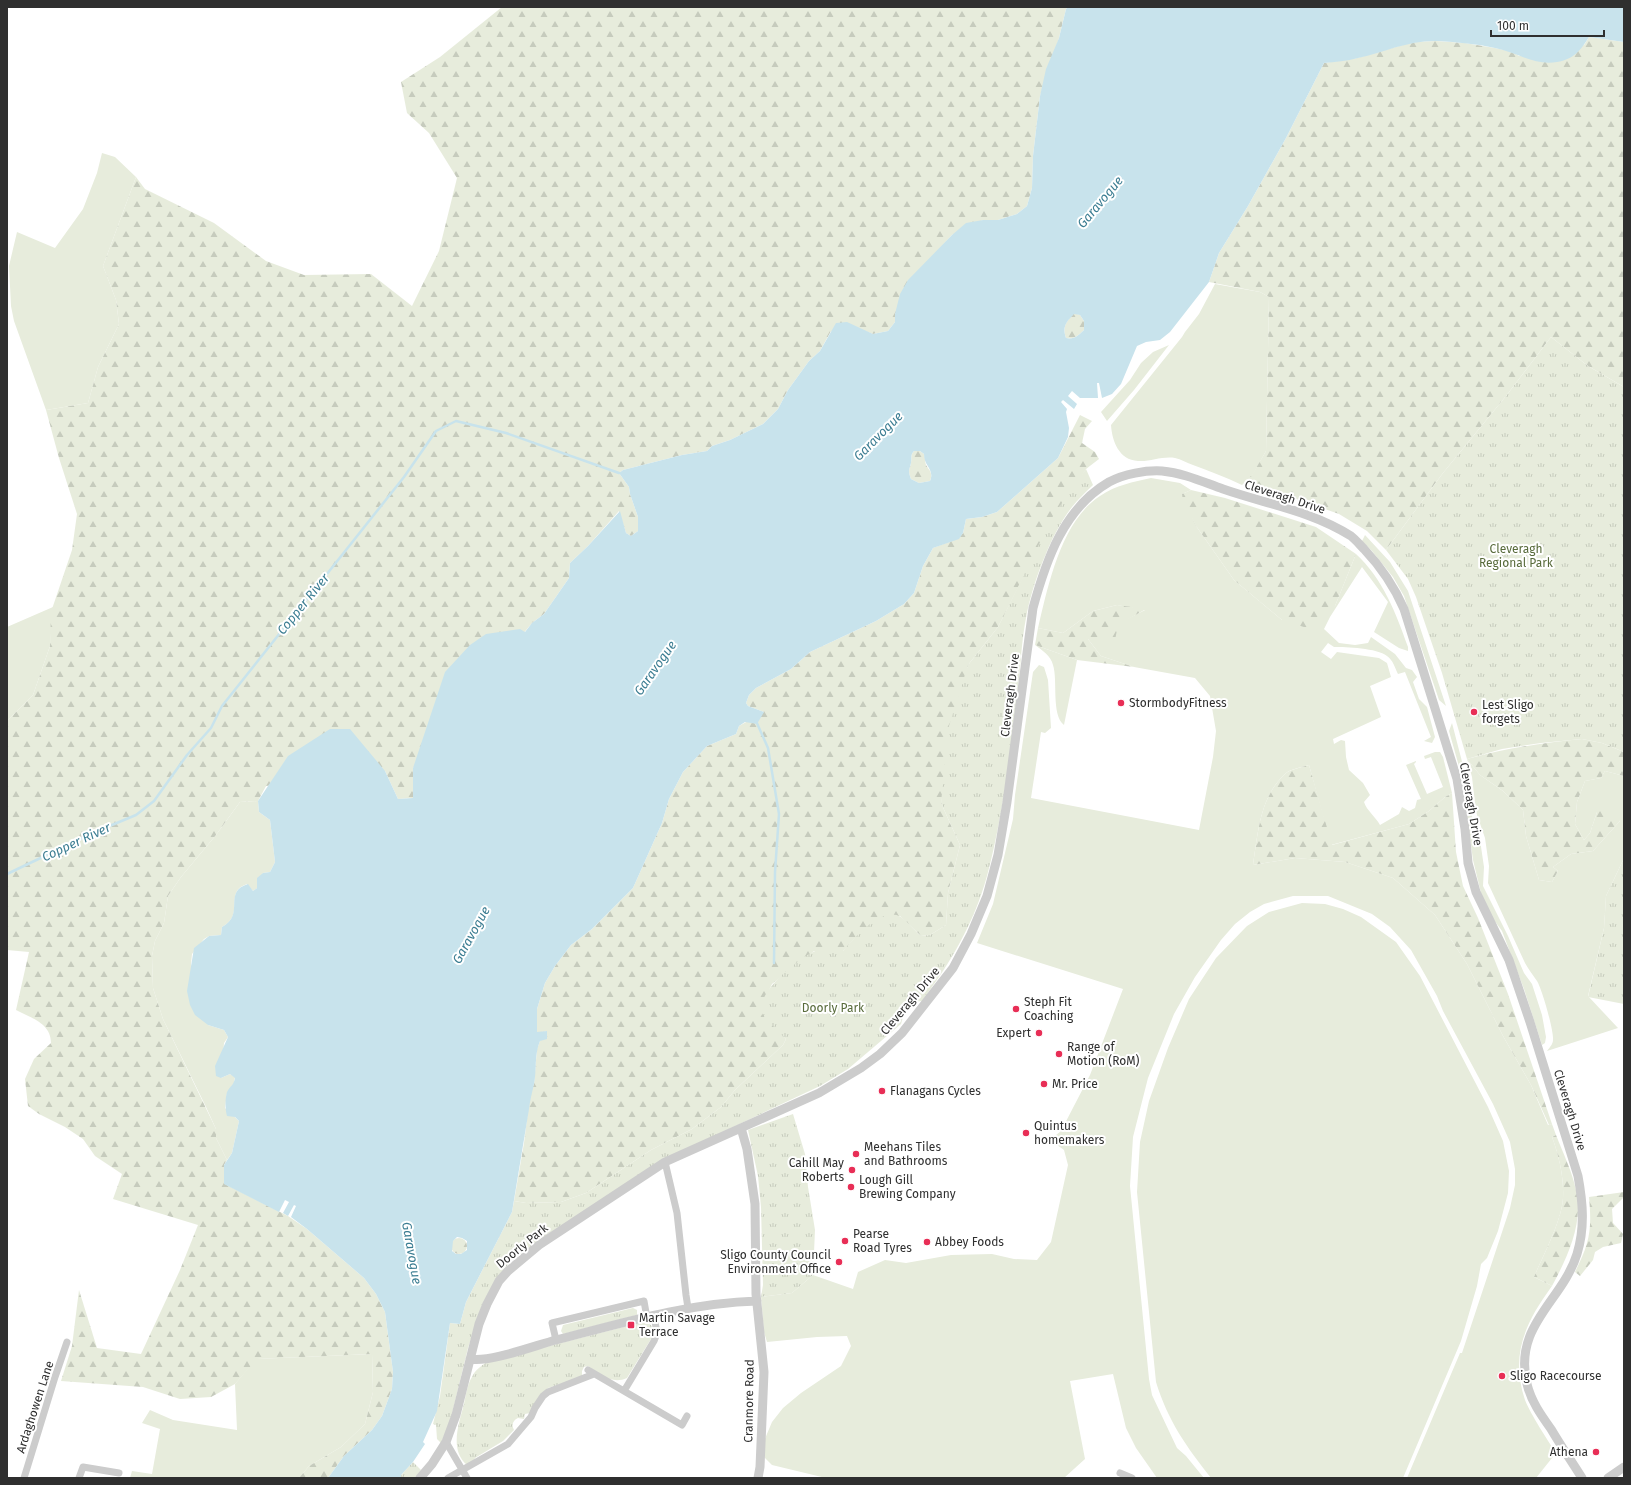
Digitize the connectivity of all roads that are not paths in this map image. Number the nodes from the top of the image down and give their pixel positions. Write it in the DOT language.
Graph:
graph roads {
  1 [pos="741,1128"];
  2 [pos="665,1162"];
  3 [pos="757,1301"];
  4 [pos="688,1308"];
  5 [pos="650,1317"];
  6 [pos="556,1340"];
  7 [pos="67,1342"];
  8 [pos="470,1359"];
  9 [pos="624,1391"];
  10 [pos="687,1416"];
  11 [pos="446,1442"];
  12 [pos="1624,1467"];
  13 [pos="463,1471"];
  14 [pos="119,1473"];
  15 [pos="1120,1473"];
  16 [pos="24,1478"];
  17 [pos="79,1478"];
  18 [pos="420,1478"];
  19 [pos="448,1478"];
  20 [pos="467,1478"];
  21 [pos="758,1478"];
  22 [pos="1132,1478"];
  23 [pos="1582,1478"];
  24 [pos="1608,1478"];
  1 -- 2 [label="street, Doorly Park"];
  1 -- 3 [label="street"];
  1 -- 23 [label="street, Cleveragh Drive"];
  2 -- 4 [label="street"];
  2 -- 8 [label="street, Doorly Park"];
  3 -- 4 [label="street"];
  3 -- 21 [label="street, Cranmore Road"];
  4 -- 5 [label="street"];
  5 -- 6 [label="street"];
  5 -- 6 [label="street"];
  5 -- 9 [label="street"];
  6 -- 8 [label="street"];
  7 -- 16 [label="street, Ardaghowen Lane"];
  8 -- 11 [label="street, Doorly Park"];
  9 -- 10 [label="street"];
  9 -- 13 [label="street"];
  11 -- 13 [label="street"];
  11 -- 18 [label="street, Doorly Park"];
  12 -- 24 [label="street"];
  13 -- 19 [label="street"];
  13 -- 20 [label="street"];
  14 -- 17 [label="street"];
  15 -- 22 [label="street"];
}
